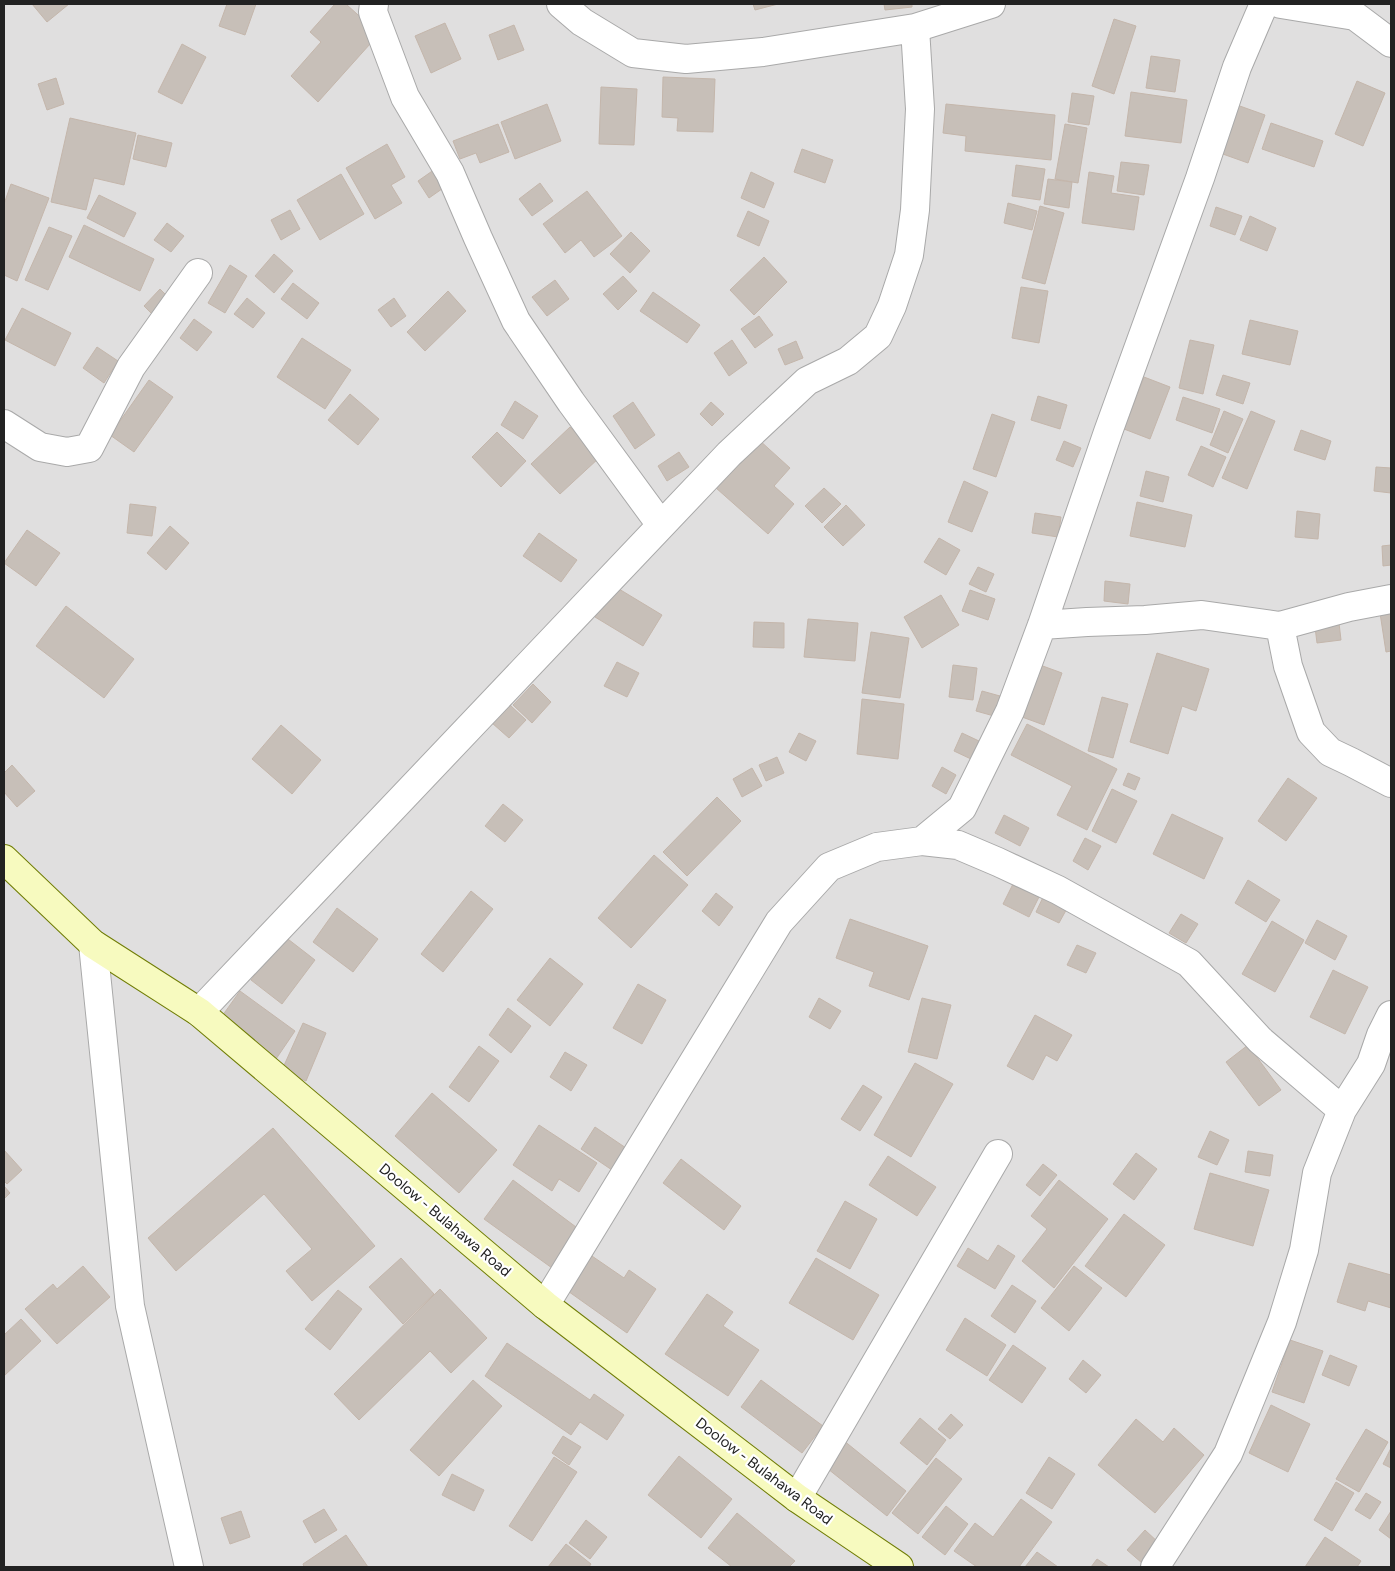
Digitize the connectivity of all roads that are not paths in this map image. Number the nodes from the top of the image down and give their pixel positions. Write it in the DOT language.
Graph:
graph roads {
  1 [pos="374,4"];
  2 [pos="561,4"];
  3 [pos="991,4"];
  4 [pos="1264,4"];
  5 [pos="1281,4"];
  6 [pos="915,28"];
  7 [pos="1391,43"];
  8 [pos="198,273"];
  9 [pos="4,424"];
  10 [pos="661,524"];
  11 [pos="1391,599"];
  12 [pos="1042,625"];
  13 [pos="1280,626"];
  14 [pos="1391,783"];
  15 [pos="922,841"];
  16 [pos="4,859"];
  17 [pos="93,944"];
  18 [pos="199,1012"];
  19 [pos="1391,1015"];
  20 [pos="1342,1110"];
  21 [pos="998,1154"];
  22 [pos="545,1305"];
  23 [pos="797,1498"];
  24 [pos="189,1567"];
  25 [pos="900,1567"];
  26 [pos="1155,1567"];
  1 -- 10 [label="street"];
  2 -- 6 [label="street"];
  3 -- 6 [label="street"];
  4 -- 12 [label="street"];
  5 -- 7 [label="street"];
  6 -- 10 [label="street"];
  8 -- 9 [label="street"];
  10 -- 18 [label="street"];
  11 -- 13 [label="street"];
  12 -- 13 [label="street"];
  12 -- 15 [label="street"];
  13 -- 14 [label="street"];
  15 -- 20 [label="street"];
  15 -- 22 [label="street"];
  16 -- 17 [label="main road, Doolow - Bulahawa Road"];
  17 -- 18 [label="main road, Doolow - Bulahawa Road"];
  17 -- 24 [label="street"];
  18 -- 22 [label="main road, Doolow - Bulahawa Road"];
  19 -- 20 [label="street"];
  20 -- 26 [label="street"];
  21 -- 23 [label="street"];
  22 -- 23 [label="main road, Doolow - Bulahawa Road"];
  23 -- 25 [label="main road, Doolow - Bulahawa Road"];
}
